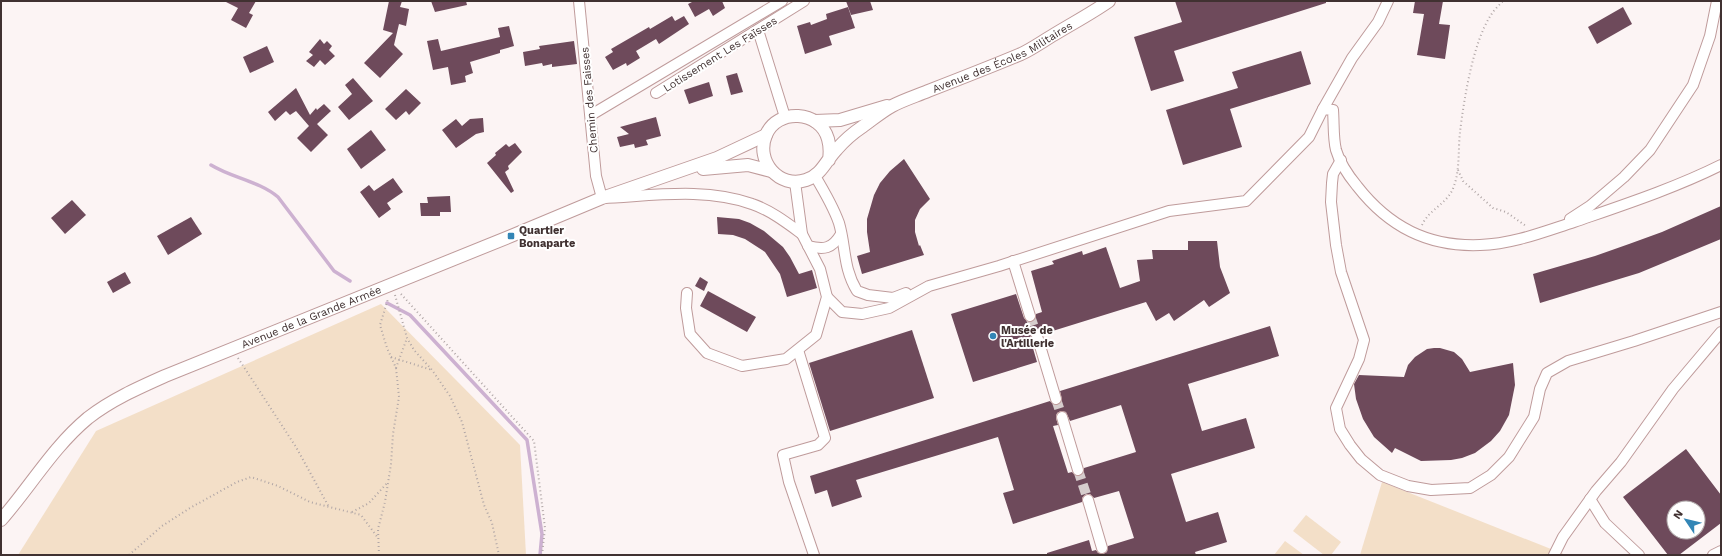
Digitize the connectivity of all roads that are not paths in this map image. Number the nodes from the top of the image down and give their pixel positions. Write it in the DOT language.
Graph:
graph roads {
  1 [pos="579,1"];
  2 [pos="782,1"];
  3 [pos="804,1"];
  4 [pos="1109,1"];
  5 [pos="1388,1"];
  6 [pos="1717,1"];
  7 [pos="758,30"];
  8 [pos="656,94"];
  9 [pos="892,106"];
  10 [pos="1322,109"];
  11 [pos="591,115"];
  12 [pos="785,117"];
  13 [pos="815,121"];
  14 [pos="766,135"];
  15 [pos="829,160"];
  16 [pos="1341,160"];
  17 [pos="1721,165"];
  18 [pos="771,171"];
  19 [pos="665,176"];
  20 [pos="815,176"];
  21 [pos="795,182"];
  22 [pos="602,198"];
  23 [pos="1558,227"];
  24 [pos="802,234"];
  25 [pos="840,234"];
  26 [pos="808,246"];
  27 [pos="1013,261"];
  28 [pos="929,286"];
  29 [pos="687,293"];
  30 [pos="827,297"];
  31 [pos="1721,312"];
  32 [pos="1030,316"];
  33 [pos="1721,332"];
  34 [pos="1037,336"];
  35 [pos="798,350"];
  36 [pos="1056,399"];
  37 [pos="1062,417"];
  38 [pos="1078,470"];
  39 [pos="1590,499"];
  40 [pos="1088,500"];
  41 [pos="1,520"];
  42 [pos="1102,548"];
  43 [pos="1721,551"];
  44 [pos="814,555"];
  45 [pos="1554,555"];
  46 [pos="1639,555"];
  47 [pos="1713,555"];
  1 -- 11 [label="street, Chemin des Faisses"];
  2 -- 11 [label="street"];
  3 -- 7 [label="street, Lotissement Les Faïsses"];
  4 -- 9 [label="street, Avenue des Écoles Militaires"];
  5 -- 10 [label="street"];
  6 -- 23 [label="street"];
  7 -- 8 [label="street, Lotissement Les Faïsses"];
  7 -- 12 [label="street"];
  9 -- 13 [label="street, Avenue des Écoles Militaires"];
  9 -- 15 [label="street, Avenue des Écoles Militaires"];
  10 -- 16 [label="street"];
  10 -- 27 [label="street"];
  11 -- 22 [label="street, Chemin des Faisses"];
  12 -- 13 [label="street"];
  12 -- 14 [label="street"];
  13 -- 15 [label="street"];
  14 -- 18 [label="street"];
  14 -- 19 [label="street, Avenue de la Grande Armée"];
  15 -- 20 [label="street"];
  16 -- 23 [label="street"];
  16 -- 31 [label="street"];
  17 -- 23 [label="street"];
  18 -- 19 [label="street, Avenue de la Grande Armée"];
  18 -- 21 [label="street"];
  19 -- 22 [label="street, Avenue de la Grande Armée"];
  20 -- 21 [label="street"];
  20 -- 25 [label="street"];
  21 -- 24 [label="street"];
  22 -- 24 [label="street"];
  22 -- 41 [label="street, Avenue de la Grande Armée"];
  24 -- 26 [label="street"];
  25 -- 26 [label="street"];
  25 -- 28 [label="street"];
  26 -- 30 [label="street"];
  27 -- 28 [label="street"];
  27 -- 32 [label="street"];
  28 -- 30 [label="street"];
  29 -- 35 [label="street"];
  30 -- 35 [label="street"];
  33 -- 39 [label="street"];
  34 -- 36 [label="street"];
  35 -- 44 [label="street"];
  37 -- 38 [label="street"];
  39 -- 45 [label="street"];
  39 -- 46 [label="street"];
  40 -- 42 [label="street"];
  43 -- 47 [label="street"];
}
